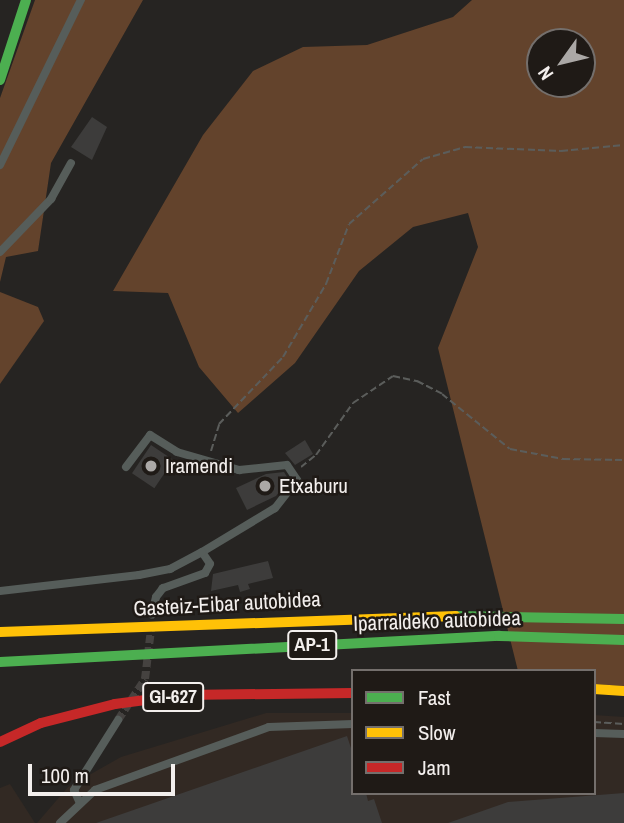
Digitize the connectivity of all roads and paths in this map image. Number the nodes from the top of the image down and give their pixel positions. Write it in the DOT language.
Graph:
graph roads {
  1 [pos="26,0"];
  2 [pos="81,0"];
  3 [pos="0,80"];
  4 [pos="624,145"];
  5 [pos="71,163"];
  6 [pos="0,165"];
  7 [pos="0,253"];
  8 [pos="211,459"];
  9 [pos="624,460"];
  10 [pos="126,467"];
  11 [pos="295,471"];
  12 [pos="202,552"];
  13 [pos="0,591"];
  14 [pos="152,615"];
  15 [pos="624,619"];
  16 [pos="0,632"];
  17 [pos="624,640"];
  18 [pos="0,662"];
  19 [pos="596,690"];
  20 [pos="624,691"];
  21 [pos="351,693"];
  22 [pos="118,720"];
  23 [pos="596,722"];
  24 [pos="351,724"];
  25 [pos="624,724"];
  26 [pos="596,733"];
  27 [pos="624,734"];
  28 [pos="0,742"];
  29 [pos="79,801"];
  30 [pos="60,823"];
  1 -- 3 [label="main road"];
  2 -- 6 [label="street"];
  4 -- 8 [label="path"];
  5 -- 7 [label="street"];
  8 -- 10 [label="street"];
  8 -- 11 [label="street"];
  9 -- 11 [label="path"];
  11 -- 12 [label="street"];
  12 -- 13 [label="street"];
  12 -- 14 [label="street"];
  15 -- 16 [label="main road, Gasteiz-Eibar autobidea / AP-1"];
  17 -- 18 [label="main road, Iparraldeko autobidea / AP-1"];
  19 -- 20 [label="main road"];
  21 -- 28 [label="main road, GI-627"];
  22 -- 29 [label="street"];
  23 -- 25 [label="path"];
  24 -- 29 [label="street"];
  26 -- 27 [label="street"];
  29 -- 30 [label="street"];
}
